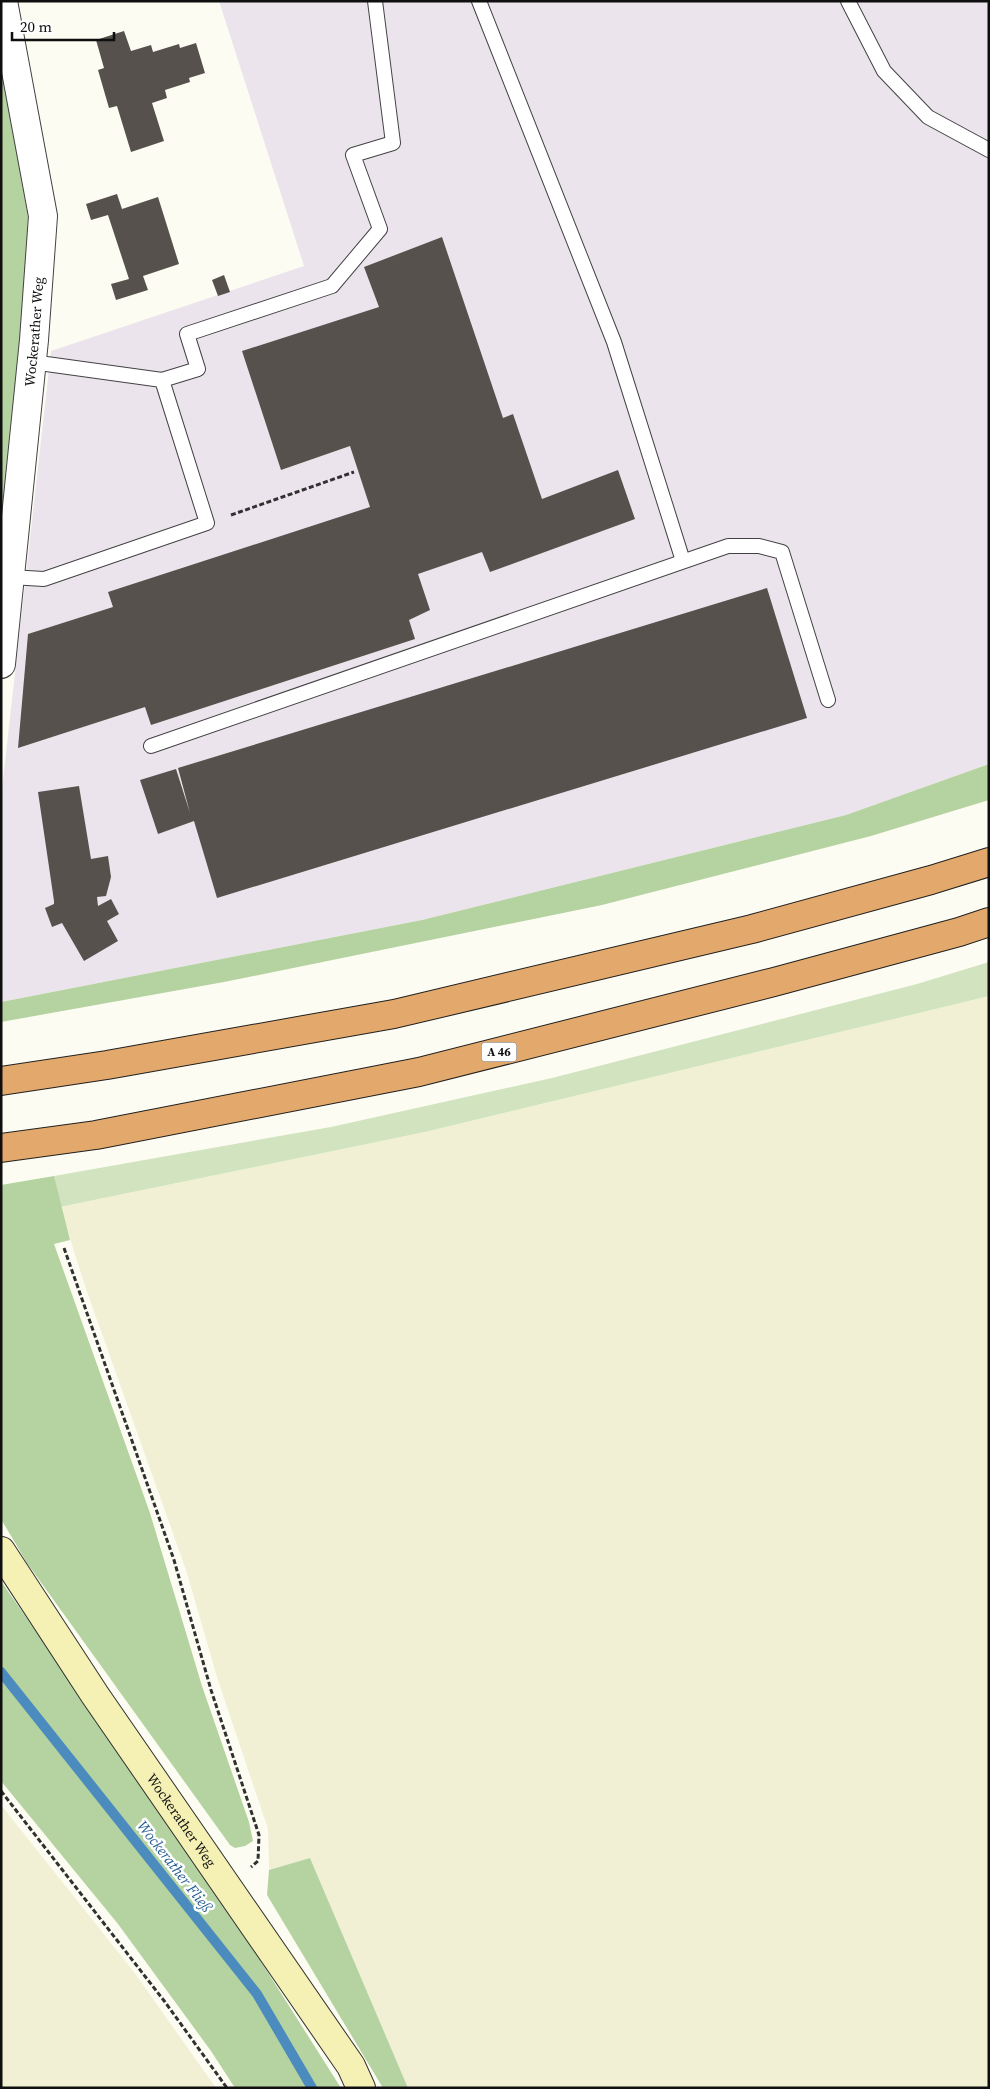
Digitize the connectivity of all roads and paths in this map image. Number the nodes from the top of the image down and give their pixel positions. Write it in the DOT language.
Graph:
graph roads {
  1 [pos="3,1"];
  2 [pos="375,1"];
  3 [pos="479,1"];
  4 [pos="848,1"];
  5 [pos="989,150"];
  6 [pos="32,362"];
  7 [pos="162,380"];
  8 [pos="354,472"];
  9 [pos="207,524"];
  10 [pos="683,561"];
  11 [pos="10,577"];
  12 [pos="1,664"];
  13 [pos="828,700"];
  14 [pos="151,746"];
  15 [pos="989,862"];
  16 [pos="989,922"];
  17 [pos="1,1081"];
  18 [pos="1,1148"];
  19 [pos="64,1248"];
  20 [pos="1,1551"];
  21 [pos="1,1791"];
  22 [pos="227,1887"];
  23 [pos="227,2088"];
  24 [pos="361,2088"];
  1 -- 6 [label="street, Wockerather Weg"];
  2 -- 7 [label="lane"];
  3 -- 10 [label="lane"];
  4 -- 5 [label="lane"];
  6 -- 7 [label="lane"];
  6 -- 11 [label="street, Wockerather Weg"];
  7 -- 9 [label="lane"];
  8 -- 9 [label="path"];
  9 -- 11 [label="lane"];
  10 -- 13 [label="lane"];
  10 -- 14 [label="lane"];
  11 -- 12 [label="street, Wockerather Weg"];
  15 -- 17 [label="highway"];
  16 -- 18 [label="highway, A 46"];
  19 -- 22 [label="path"];
  20 -- 22 [label="street, Wockerather Weg"];
  21 -- 23 [label="path"];
  22 -- 24 [label="street, Wockerather Weg"];
}
